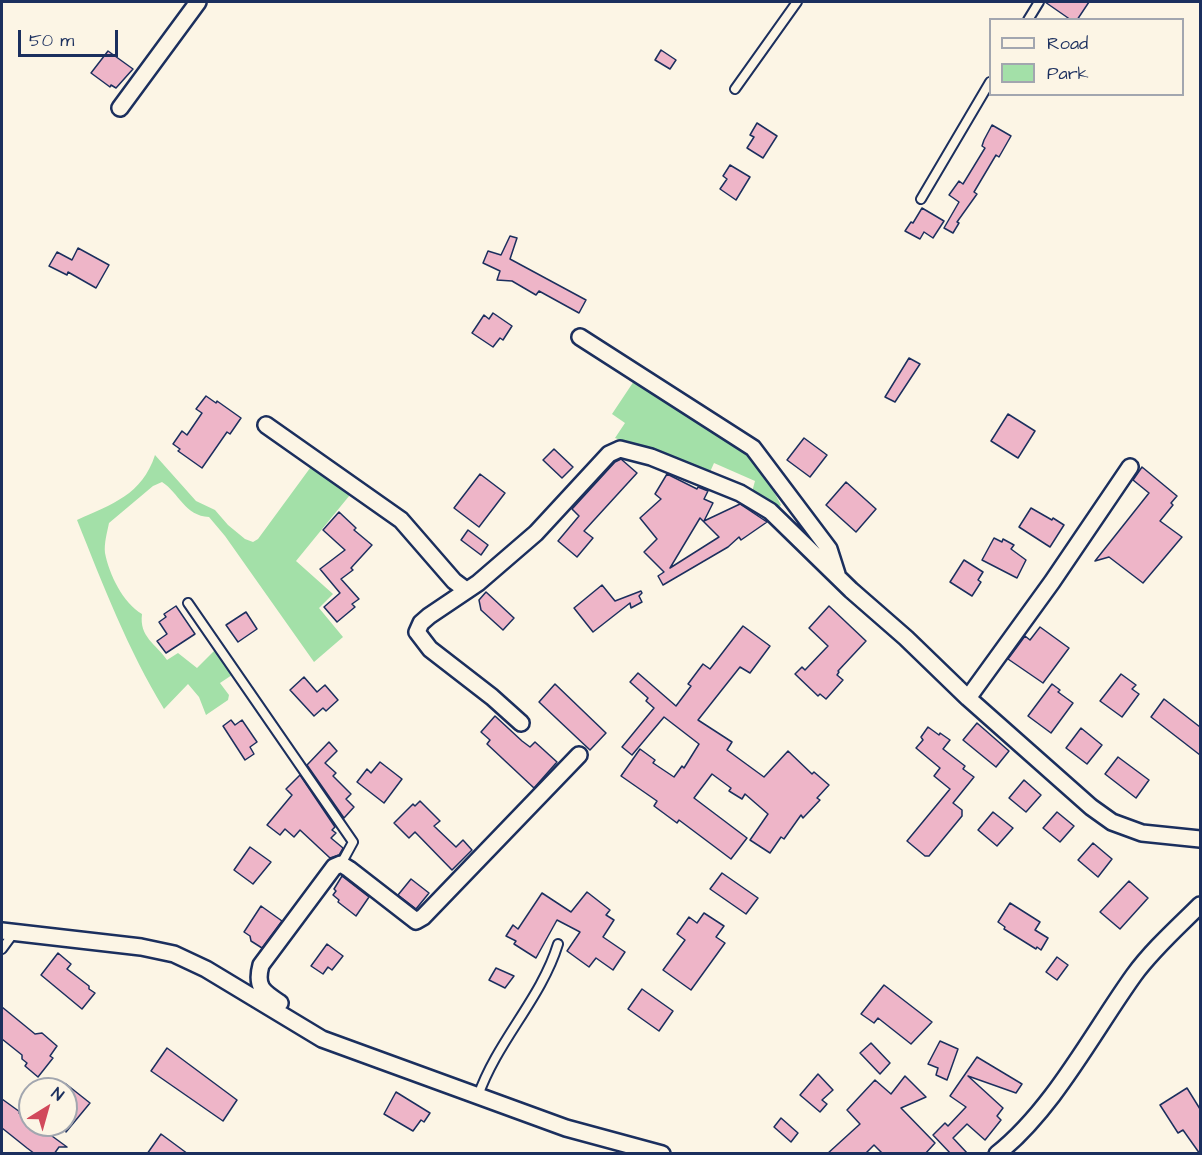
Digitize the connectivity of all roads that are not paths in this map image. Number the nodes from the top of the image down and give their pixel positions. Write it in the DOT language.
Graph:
graph roads {
  1 [pos="198,2"];
  2 [pos="797,2"];
  3 [pos="1039,2"];
  4 [pos="1029,18"];
  5 [pos="989,84"];
  6 [pos="735,89"];
  7 [pos="120,108"];
  8 [pos="921,199"];
  9 [pos="580,337"];
  10 [pos="266,425"];
  11 [pos="1130,467"];
  12 [pos="838,577"];
  13 [pos="466,590"];
  14 [pos="188,603"];
  15 [pos="968,698"];
  16 [pos="521,723"];
  17 [pos="579,755"];
  18 [pos="1200,838"];
  19 [pos="341,864"];
  20 [pos="1200,905"];
  21 [pos="7,932"];
  22 [pos="558,944"];
  23 [pos="2,949"];
  24 [pos="322,1040"];
  25 [pos="478,1096"];
  26 [pos="662,1154"];
  27 [pos="998,1154"];
  1 -- 7 [label="street"];
  2 -- 6 [label="lane"];
  3 -- 4 [label="lane"];
  5 -- 8 [label="lane"];
  9 -- 12 [label="street"];
  10 -- 13 [label="street"];
  11 -- 15 [label="street"];
  12 -- 13 [label="street"];
  12 -- 15 [label="street"];
  13 -- 16 [label="street"];
  14 -- 19 [label="lane"];
  15 -- 18 [label="street"];
  17 -- 19 [label="street"];
  19 -- 24 [label="street"];
  20 -- 27 [label="street"];
  21 -- 23 [label="lane"];
  21 -- 24 [label="street"];
  22 -- 25 [label="lane"];
  24 -- 25 [label="street"];
  25 -- 26 [label="street"];
}
